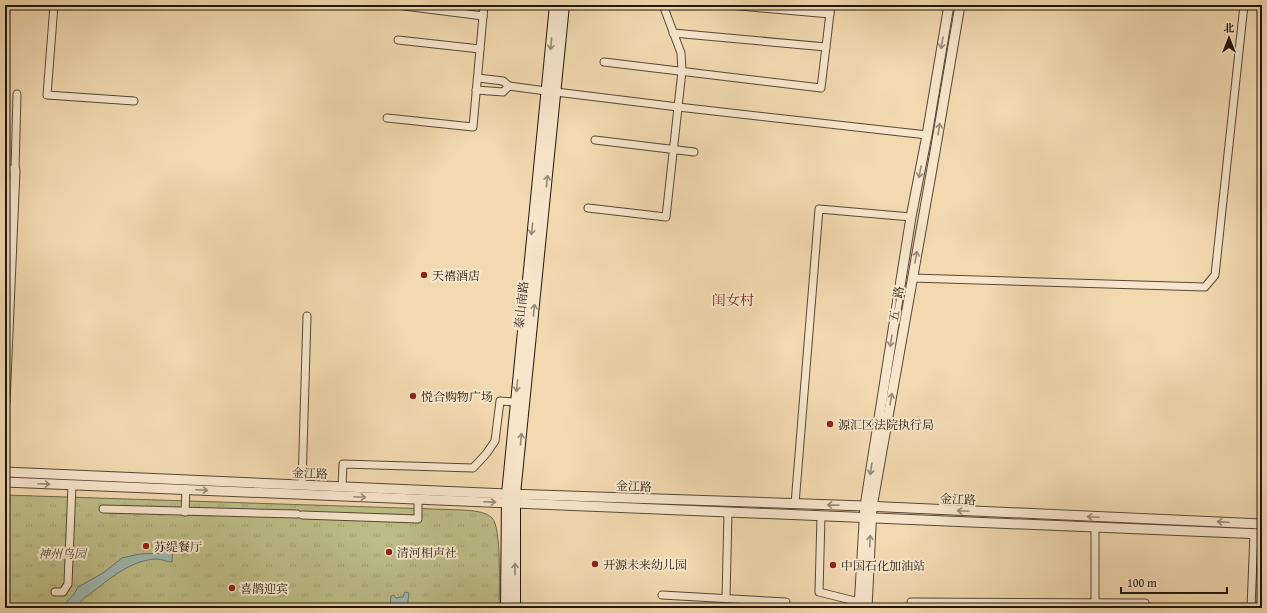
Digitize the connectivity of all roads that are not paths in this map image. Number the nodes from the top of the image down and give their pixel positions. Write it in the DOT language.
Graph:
graph roads {
  1 [pos="54,5"];
  2 [pos="484,5"];
  3 [pos="555,5"];
  4 [pos="564,5"];
  5 [pos="662,5"];
  6 [pos="728,5"];
  7 [pos="831,5"];
  8 [pos="949,5"];
  9 [pos="960,5"];
  10 [pos="1244,5"];
  11 [pos="404,6"];
  12 [pos="830,14"];
  13 [pos="483,16"];
  14 [pos="673,33"];
  15 [pos="398,40"];
  16 [pos="826,47"];
  17 [pos="480,49"];
  18 [pos="604,62"];
  19 [pos="682,71"];
  20 [pos="478,78"];
  21 [pos="509,86"];
  22 [pos="476,90"];
  23 [pos="551,92"];
  24 [pos="18,94"];
  25 [pos="134,101"];
  26 [pos="678,107"];
  27 [pos="387,118"];
  28 [pos="927,135"];
  29 [pos="595,140"];
  30 [pos="925,144"];
  31 [pos="936,146"];
  32 [pos="673,150"];
  33 [pos="694,152"];
  34 [pos="10,170"];
  35 [pos="588,208"];
  36 [pos="911,217"];
  37 [pos="912,278"];
  38 [pos="307,316"];
  39 [pos="523,366"];
  40 [pos="5,402"];
  41 [pos="515,402"];
  42 [pos="5,472"];
  43 [pos="187,480"];
  44 [pos="5,482"];
  45 [pos="302,484"];
  46 [pos="72,485"];
  47 [pos="342,486"];
  48 [pos="186,489"];
  49 [pos="342,496"];
  50 [pos="511,499"];
  51 [pos="418,500"];
  52 [pos="678,500"];
  53 [pos="795,504"];
  54 [pos="868,507"];
  55 [pos="103,509"];
  56 [pos="678,509"];
  57 [pos="185,512"];
  58 [pos="728,512"];
  59 [pos="821,516"];
  60 [pos="867,517"];
  61 [pos="1095,527"];
  62 [pos="1258,529"];
  63 [pos="55,592"];
  64 [pos="662,595"];
  65 [pos="726,598"];
  66 [pos="786,602"];
  67 [pos="911,602"];
  68 [pos="1145,603"];
  69 [pos="859,605"];
  70 [pos="1095,605"];
  71 [pos="506,608"];
  72 [pos="515,608"];
  73 [pos="868,608"];
  74 [pos="1251,608"];
  1 -- 25 [label="street"];
  2 -- 13 [label="street"];
  3 -- 23 [label="main road, 泰山南路, one-way"];
  4 -- 23 [label="main road, 泰山南路"];
  5 -- 14 [label="street"];
  6 -- 12 [label="street"];
  7 -- 12 [label="street"];
  8 -- 28 [label="street, 五一路, one-way"];
  31 -- 9 [label="street, 五一路, one-way"];
  10 -- 37 [label="street"];
  11 -- 13 [label="street"];
  12 -- 16 [label="street"];
  13 -- 17 [label="street"];
  14 -- 16 [label="street"];
  14 -- 19 [label="street"];
  15 -- 17 [label="street"];
  16 -- 19 [label="street"];
  17 -- 20 [label="street"];
  18 -- 19 [label="street"];
  19 -- 26 [label="street"];
  20 -- 21 [label="street"];
  20 -- 22 [label="street"];
  21 -- 22 [label="street"];
  21 -- 23 [label="street"];
  22 -- 27 [label="street"];
  23 -- 26 [label="street"];
  23 -- 39 [label="main road, 泰山南路"];
  24 -- 34 [label="street"];
  26 -- 28 [label="street"];
  26 -- 32 [label="street"];
  28 -- 30 [label="street, 五一路"];
  29 -- 32 [label="street"];
  30 -- 31 [label="street"];
  30 -- 36 [label="street, 五一路, one-way"];
  37 -- 31 [label="street, 五一路, one-way"];
  32 -- 33 [label="street"];
  32 -- 35 [label="street"];
  34 -- 40 [label="street"];
  36 -- 53 [label="street"];
  36 -- 54 [label="street, 五一路, one-way"];
  54 -- 37 [label="street, 五一路, one-way"];
  38 -- 45 [label="street"];
  39 -- 41 [label="main road, 泰山南路, one-way"];
  50 -- 39 [label="main road, 泰山南路, one-way"];
  41 -- 47 [label="street"];
  41 -- 50 [label="main road, 泰山南路"];
  42 -- 43 [label="street, 金江路"];
  43 -- 45 [label="street, 金江路"];
  43 -- 48 [label="street"];
  44 -- 46 [label="street, 金江路, one-way"];
  45 -- 47 [label="street, 金江路"];
  46 -- 48 [label="street, 金江路"];
  46 -- 63 [label="street"];
  47 -- 49 [label="street"];
  47 -- 50 [label="street, 金江路"];
  48 -- 49 [label="street, 金江路, one-way"];
  48 -- 57 [label="street"];
  49 -- 51 [label="street, 金江路, one-way"];
  51 -- 50 [label="street, 金江路, one-way"];
  50 -- 52 [label="street, 金江路"];
  50 -- 56 [label="street, 金江路"];
  50 -- 71 [label="main road, 泰山南路"];
  72 -- 50 [label="main road, 泰山南路, one-way"];
  51 -- 57 [label="street"];
  52 -- 53 [label="street, 金江路"];
  52 -- 56 [label="street"];
  54 -- 53 [label="street, 金江路, one-way"];
  54 -- 60 [label="street, 五一路"];
  62 -- 54 [label="street, 金江路, one-way"];
  55 -- 57 [label="street"];
  56 -- 58 [label="street, 金江路"];
  58 -- 59 [label="street, 金江路"];
  58 -- 65 [label="street"];
  59 -- 60 [label="street, 金江路"];
  59 -- 69 [label="street"];
  60 -- 61 [label="street, 金江路"];
  60 -- 69 [label="street, 五一路"];
  73 -- 60 [label="street, 五一路, one-way"];
  61 -- 62 [label="street, 金江路"];
  61 -- 70 [label="street"];
  62 -- 74 [label="street"];
  64 -- 65 [label="street"];
  65 -- 66 [label="street"];
  67 -- 70 [label="street"];
  68 -- 70 [label="street"];
}
